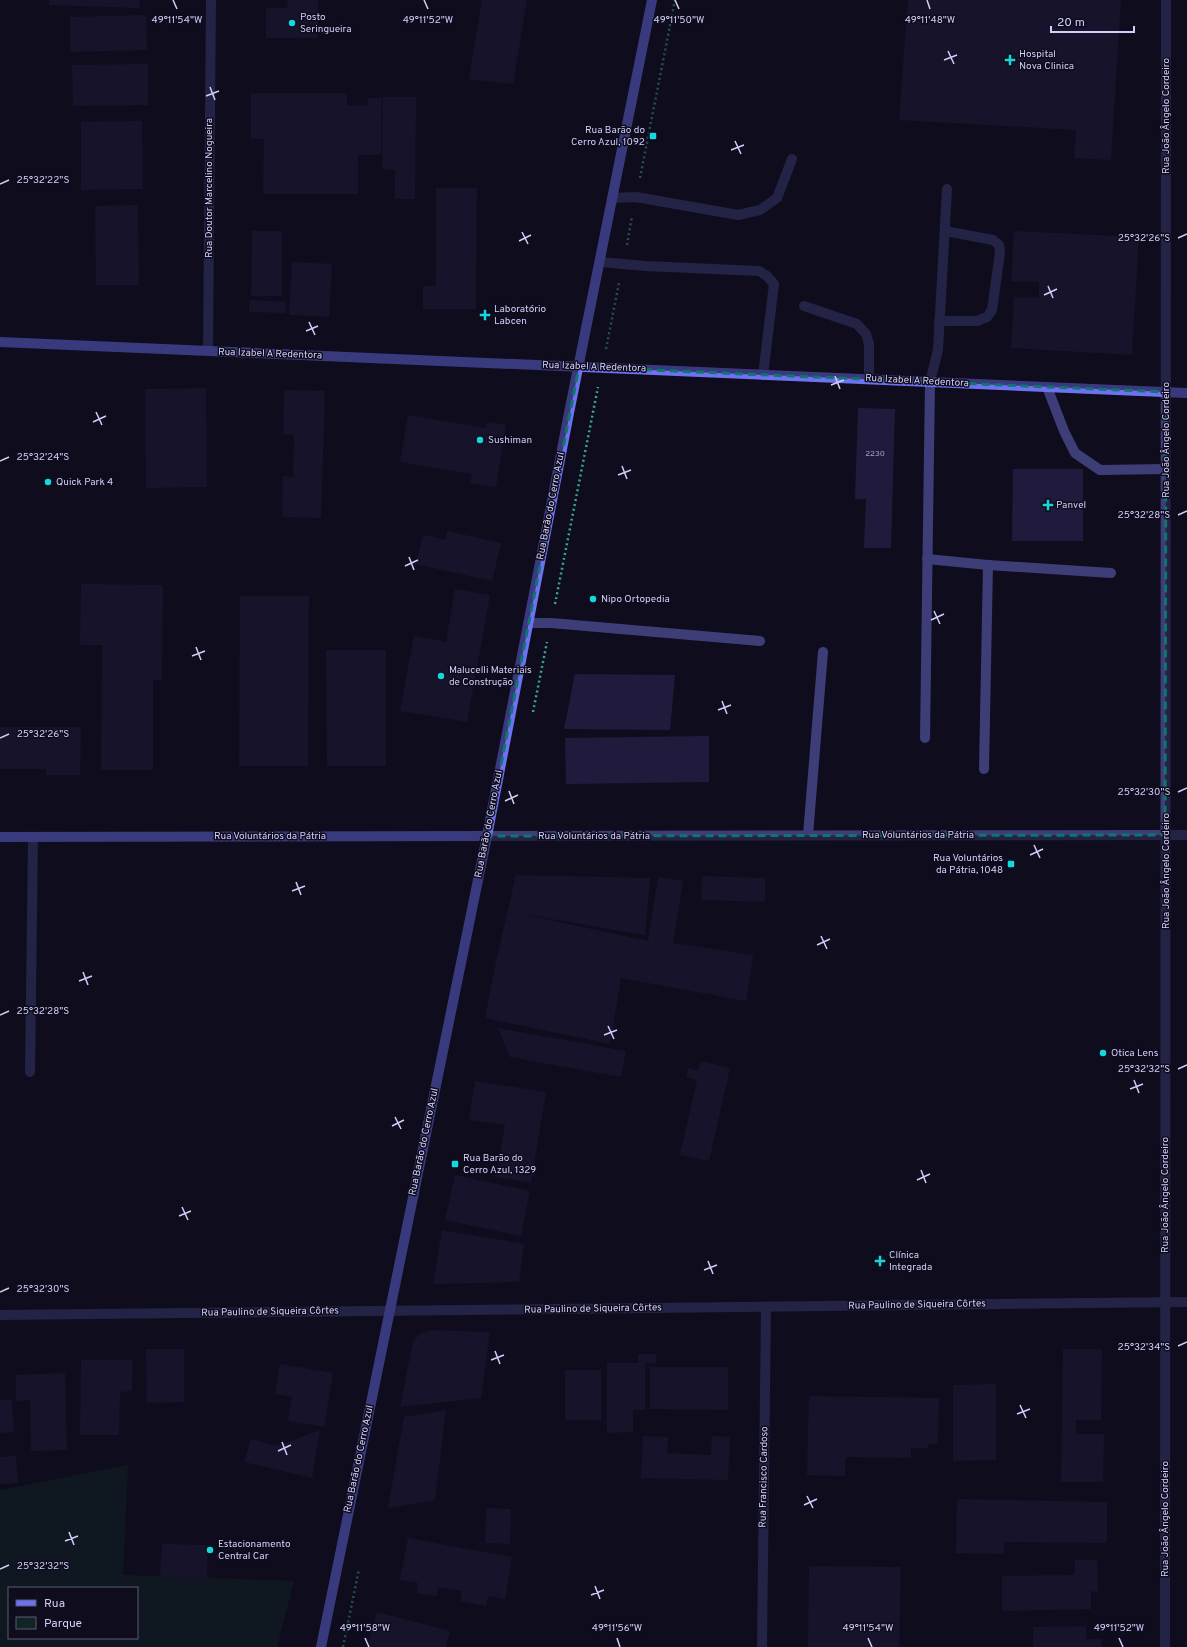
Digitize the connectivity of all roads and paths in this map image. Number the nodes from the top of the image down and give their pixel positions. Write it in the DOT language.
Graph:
graph roads {
  1 [pos="211,0"];
  2 [pos="652,0"];
  3 [pos="675,0"];
  4 [pos="1166,0"];
  5 [pos="792,159"];
  6 [pos="947,189"];
  7 [pos="636,197"];
  8 [pos="612,198"];
  9 [pos="945,231"];
  10 [pos="600,262"];
  11 [pos="623,264"];
  12 [pos="804,306"];
  13 [pos="939,321"];
  14 [pos="610,330"];
  15 [pos="0,342"];
  16 [pos="208,351"];
  17 [pos="579,367"];
  18 [pos="763,375"];
  19 [pos="869,379"];
  20 [pos="930,382"];
  21 [pos="1047,387"];
  22 [pos="1166,392"];
  23 [pos="1187,393"];
  24 [pos="1166,469"];
  25 [pos="927,559"];
  26 [pos="988,565"];
  27 [pos="1111,573"];
  28 [pos="528,623"];
  29 [pos="760,641"];
  30 [pos="823,652"];
  31 [pos="925,738"];
  32 [pos="984,769"];
  33 [pos="808,835"];
  34 [pos="1165,835"];
  35 [pos="1187,835"];
  36 [pos="487,836"];
  37 [pos="0,837"];
  38 [pos="33,837"];
  39 [pos="30,1072"];
  40 [pos="1165,1302"];
  41 [pos="1187,1302"];
  42 [pos="766,1307"];
  43 [pos="389,1310"];
  44 [pos="0,1315"];
  45 [pos="321,1647"];
  46 [pos="762,1647"];
  47 [pos="1165,1647"];
  1 -- 16 [label="street, Rua Doutor Marcelino Nogueira"];
  2 -- 8 [label="main road, Rua Barão do Cerro Azul"];
  3 -- 7 [label="path"];
  4 -- 22 [label="street, Rua João Ângelo Cordeiro"];
  5 -- 7 [label="street"];
  6 -- 9 [label="street"];
  7 -- 8 [label="street"];
  7 -- 11 [label="path"];
  8 -- 10 [label="main road, Rua Barão do Cerro Azul"];
  9 -- 13 [label="street"];
  9 -- 13 [label="street"];
  10 -- 11 [label="street"];
  10 -- 17 [label="main road, Rua Barão do Cerro Azul"];
  11 -- 14 [label="path"];
  11 -- 18 [label="street"];
  12 -- 19 [label="street"];
  13 -- 20 [label="street"];
  15 -- 16 [label="main road, Rua Izabel A Redentora"];
  16 -- 17 [label="main road, Rua Izabel A Redentora"];
  17 -- 18 [label="main road, Rua Izabel A Redentora"];
  17 -- 28 [label="main road, Rua Barão do Cerro Azul"];
  18 -- 19 [label="main road, Rua Izabel A Redentora"];
  19 -- 20 [label="main road, Rua Izabel A Redentora"];
  20 -- 21 [label="main road, Rua Izabel A Redentora"];
  20 -- 25 [label="street"];
  21 -- 22 [label="main road, Rua Izabel A Redentora"];
  21 -- 24 [label="street"];
  22 -- 23 [label="main road, Rua Izabel A Redentora"];
  22 -- 24 [label="street, Rua João Ângelo Cordeiro"];
  24 -- 34 [label="street, Rua João Ângelo Cordeiro"];
  25 -- 26 [label="street"];
  25 -- 31 [label="street"];
  26 -- 27 [label="street"];
  26 -- 32 [label="street"];
  28 -- 29 [label="street"];
  28 -- 36 [label="main road, Rua Barão do Cerro Azul"];
  30 -- 33 [label="street"];
  33 -- 34 [label="street, Rua Voluntários da Pátria"];
  33 -- 36 [label="street, Rua Voluntários da Pátria"];
  34 -- 35 [label="street, Rua Voluntários da Pátria"];
  34 -- 40 [label="street, Rua João Ângelo Cordeiro"];
  36 -- 38 [label="main road, Rua Voluntários da Pátria"];
  36 -- 43 [label="main road, Rua Barão do Cerro Azul"];
  37 -- 38 [label="main road, Rua Voluntários da Pátria"];
  38 -- 39 [label="street"];
  40 -- 41 [label="street, Rua Paulino de Siqueira Côrtes"];
  40 -- 42 [label="street, Rua Paulino de Siqueira Côrtes"];
  40 -- 47 [label="street, Rua João Ângelo Cordeiro"];
  42 -- 43 [label="street, Rua Paulino de Siqueira Côrtes"];
  42 -- 46 [label="street, Rua Francisco Cardoso"];
  43 -- 44 [label="street, Rua Paulino de Siqueira Côrtes"];
  43 -- 45 [label="main road, Rua Barão do Cerro Azul"];
}
